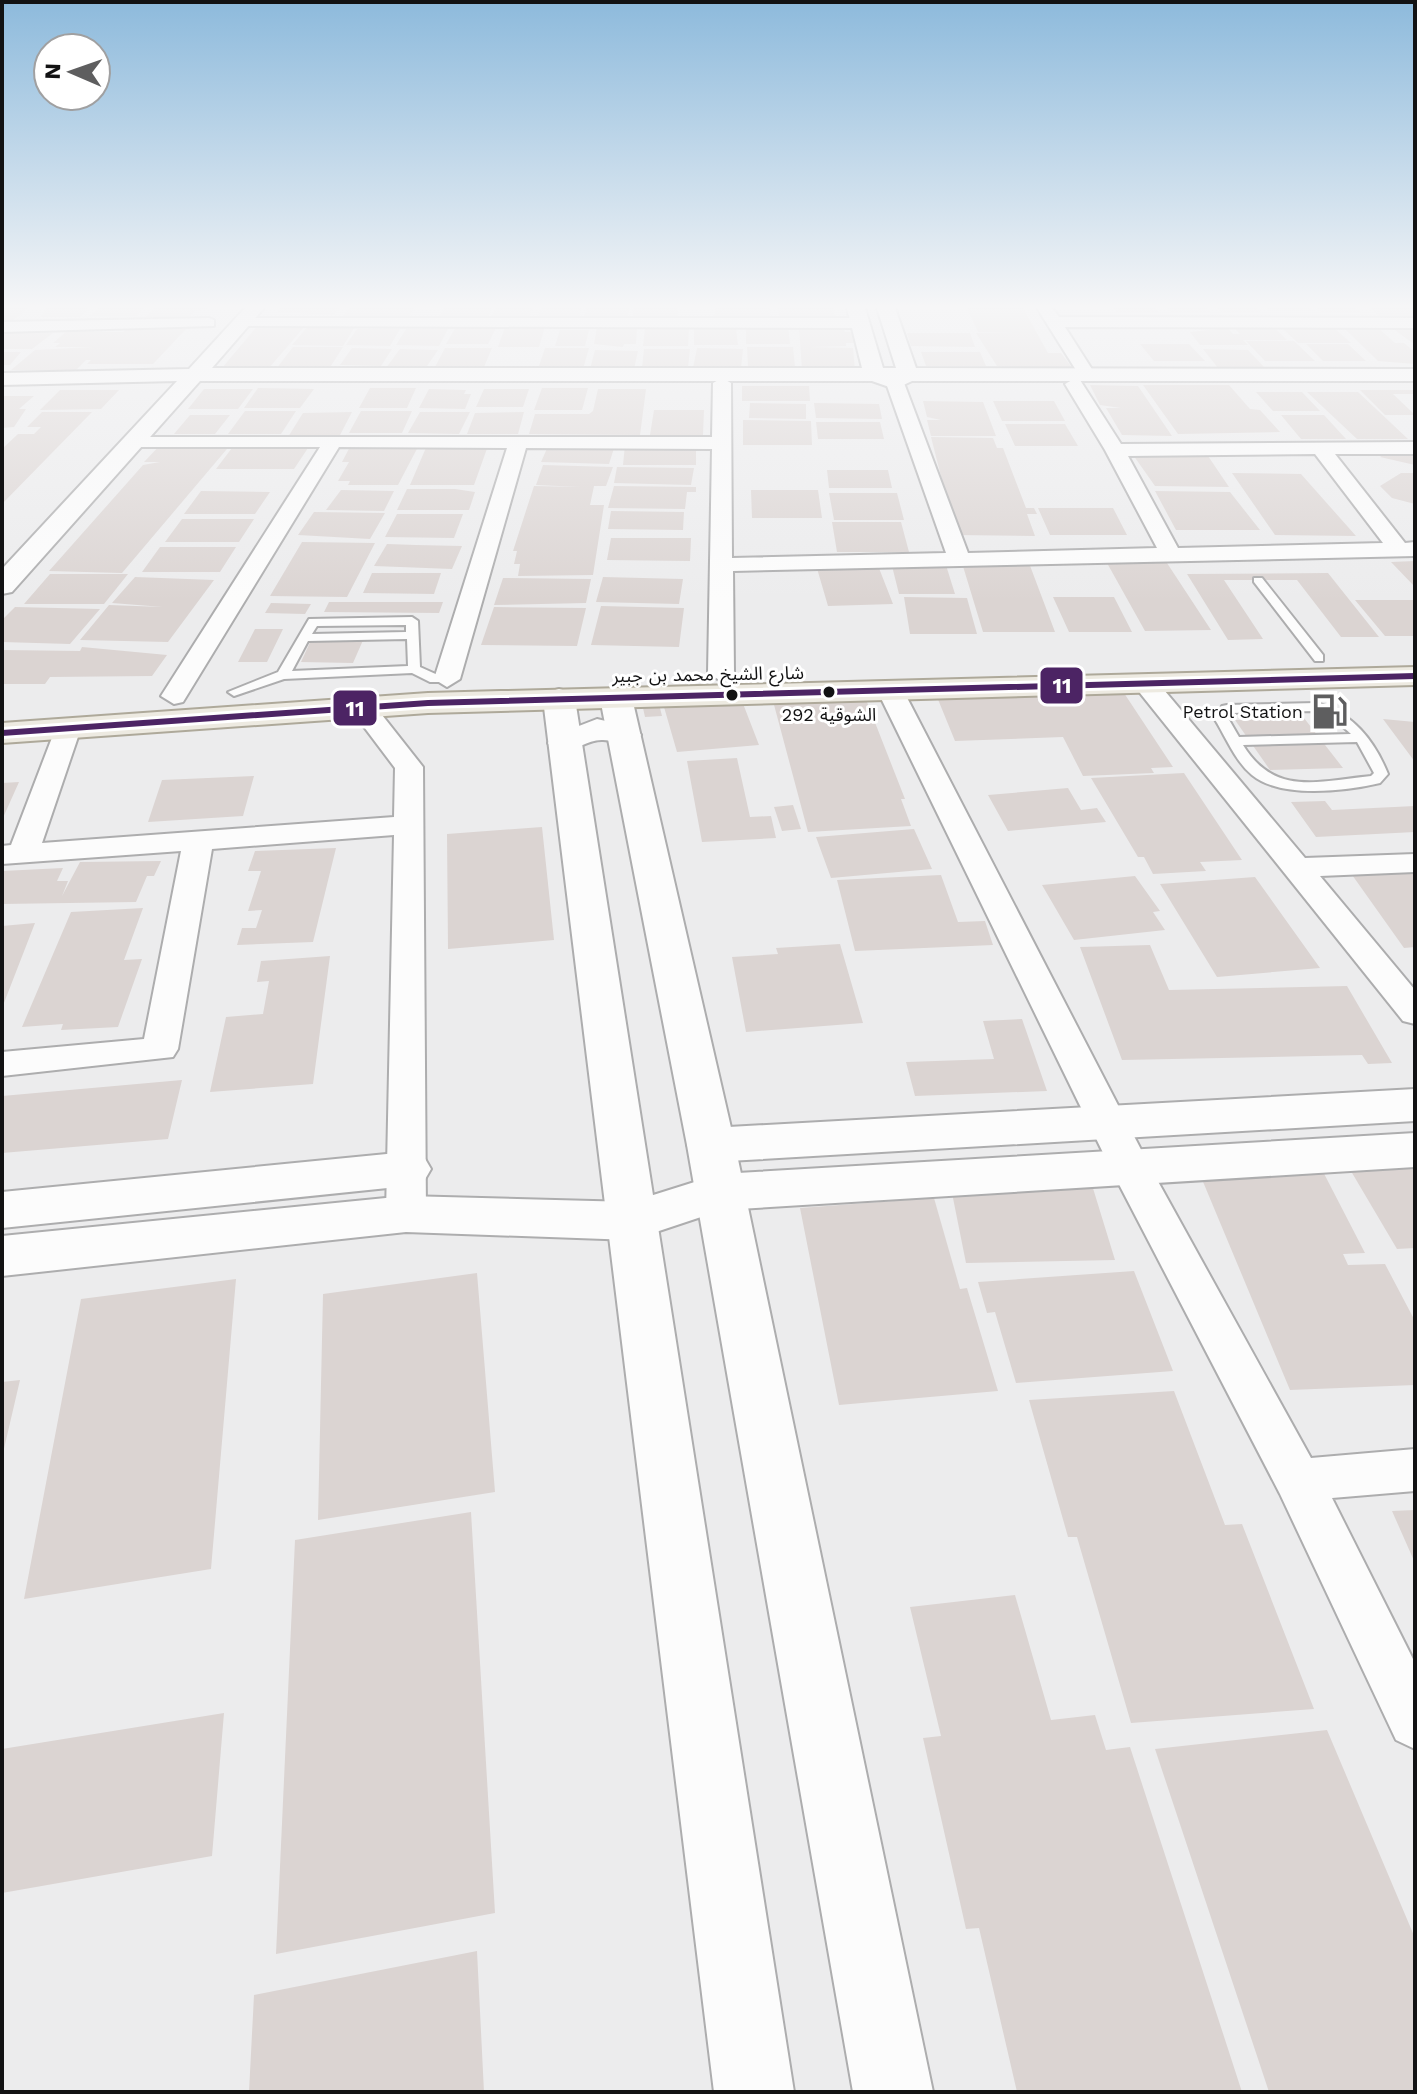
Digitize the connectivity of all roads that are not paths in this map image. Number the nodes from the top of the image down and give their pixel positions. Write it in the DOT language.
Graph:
graph roads {
  1 [pos="166,406"];
  2 [pos="721,406"];
  3 [pos="910,406"];
  4 [pos="1093,406"];
  5 [pos="134,441"];
  6 [pos="333,442"];
  7 [pos="518,442"];
  8 [pos="719,443"];
  9 [pos="1320,448"];
  10 [pos="1415,448"];
  11 [pos="1115,450"];
  12 [pos="1407,550"];
  13 [pos="1171,555"];
  14 [pos="960,560"];
  15 [pos="720,565"];
  16 [pos="1258,580"];
  17 [pos="2,586"];
  18 [pos="1415,655"];
  19 [pos="1319,658"];
  20 [pos="721,673"];
  21 [pos="283,675"];
  22 [pos="432,676"];
  23 [pos="1415,676"];
  24 [pos="1145,683"];
  25 [pos="890,690"];
  26 [pos="234,692"];
  27 [pos="1259,695"];
  28 [pos="174,696"];
  29 [pos="362,707"];
  30 [pos="2,708"];
  31 [pos="620,717"];
  32 [pos="562,721"];
  33 [pos="68,728"];
  34 [pos="2,733"];
  35 [pos="1358,738"];
  36 [pos="1236,741"];
  37 [pos="411,825"];
  38 [pos="198,840"];
  39 [pos="12,854"];
  40 [pos="1415,863"];
  41 [pos="1297,868"];
  42 [pos="1415,1013"];
  43 [pos="2,1064"];
  44 [pos="1415,1105"];
  45 [pos="1107,1123"];
  46 [pos="1415,1150"];
  47 [pos="1130,1167"];
  48 [pos="716,1168"];
  49 [pos="406,1192"];
  50 [pos="2,1210"];
  51 [pos="632,1221"];
  52 [pos="2,1256"];
  53 [pos="1415,1470"];
  54 [pos="1298,1480"];
  55 [pos="1415,1721"];
  56 [pos="754,2092"];
  57 [pos="893,2092"];
  1 -- 5 [label="street"];
  2 -- 8 [label="street"];
  3 -- 14 [label="street"];
  4 -- 11 [label="street"];
  5 -- 6 [label="street"];
  5 -- 17 [label="street"];
  6 -- 7 [label="street"];
  6 -- 28 [label="street"];
  7 -- 8 [label="street"];
  7 -- 22 [label="street"];
  8 -- 15 [label="street"];
  9 -- 10 [label="street"];
  9 -- 11 [label="street"];
  9 -- 12 [label="street"];
  11 -- 13 [label="street"];
  12 -- 13 [label="street"];
  13 -- 14 [label="street"];
  14 -- 15 [label="street"];
  15 -- 20 [label="street"];
  16 -- 19 [label="lane"];
  18 -- 19 [label="main road, شارع الشيخ محمد بن جبير"];
  19 -- 20 [label="main road, شارع الشيخ محمد بن جبير"];
  20 -- 22 [label="main road, شارع الشيخ محمد بن جبير"];
  21 -- 22 [label="lane"];
  21 -- 22 [label="lane"];
  21 -- 26 [label="lane"];
  22 -- 26 [label="main road, شارع الشيخ محمد بن جبير"];
  23 -- 27 [label="main road, شارع الشيخ محمد بن جبير"];
  24 -- 25 [label="main road, شارع الشيخ محمد بن جبير"];
  24 -- 27 [label="main road, شارع الشيخ محمد بن جبير"];
  24 -- 41 [label="street"];
  25 -- 31 [label="main road, شارع الشيخ محمد بن جبير"];
  25 -- 45 [label="street"];
  26 -- 28 [label="main road, شارع الشيخ محمد بن جبير"];
  27 -- 35 [label="lane"];
  27 -- 36 [label="lane"];
  28 -- 30 [label="main road, شارع الشيخ محمد بن جبير"];
  29 -- 32 [label="main road"];
  29 -- 33 [label="main road"];
  29 -- 37 [label="street"];
  31 -- 32 [label="street"];
  31 -- 48 [label="street"];
  32 -- 51 [label="street"];
  33 -- 34 [label="main road"];
  33 -- 39 [label="street"];
  35 -- 36 [label="lane"];
  35 -- 36 [label="lane"];
  37 -- 38 [label="street"];
  37 -- 49 [label="street"];
  38 -- 39 [label="street"];
  38 -- 43 [label="street"];
  40 -- 41 [label="street"];
  41 -- 42 [label="street"];
  44 -- 45 [label="street"];
  45 -- 47 [label="street"];
  45 -- 48 [label="street"];
  46 -- 47 [label="street"];
  47 -- 48 [label="street"];
  47 -- 54 [label="street"];
  48 -- 51 [label="street"];
  48 -- 57 [label="street"];
  49 -- 50 [label="street"];
  49 -- 51 [label="street"];
  49 -- 52 [label="street"];
  51 -- 56 [label="street"];
  53 -- 54 [label="street"];
  54 -- 55 [label="street"];
}
